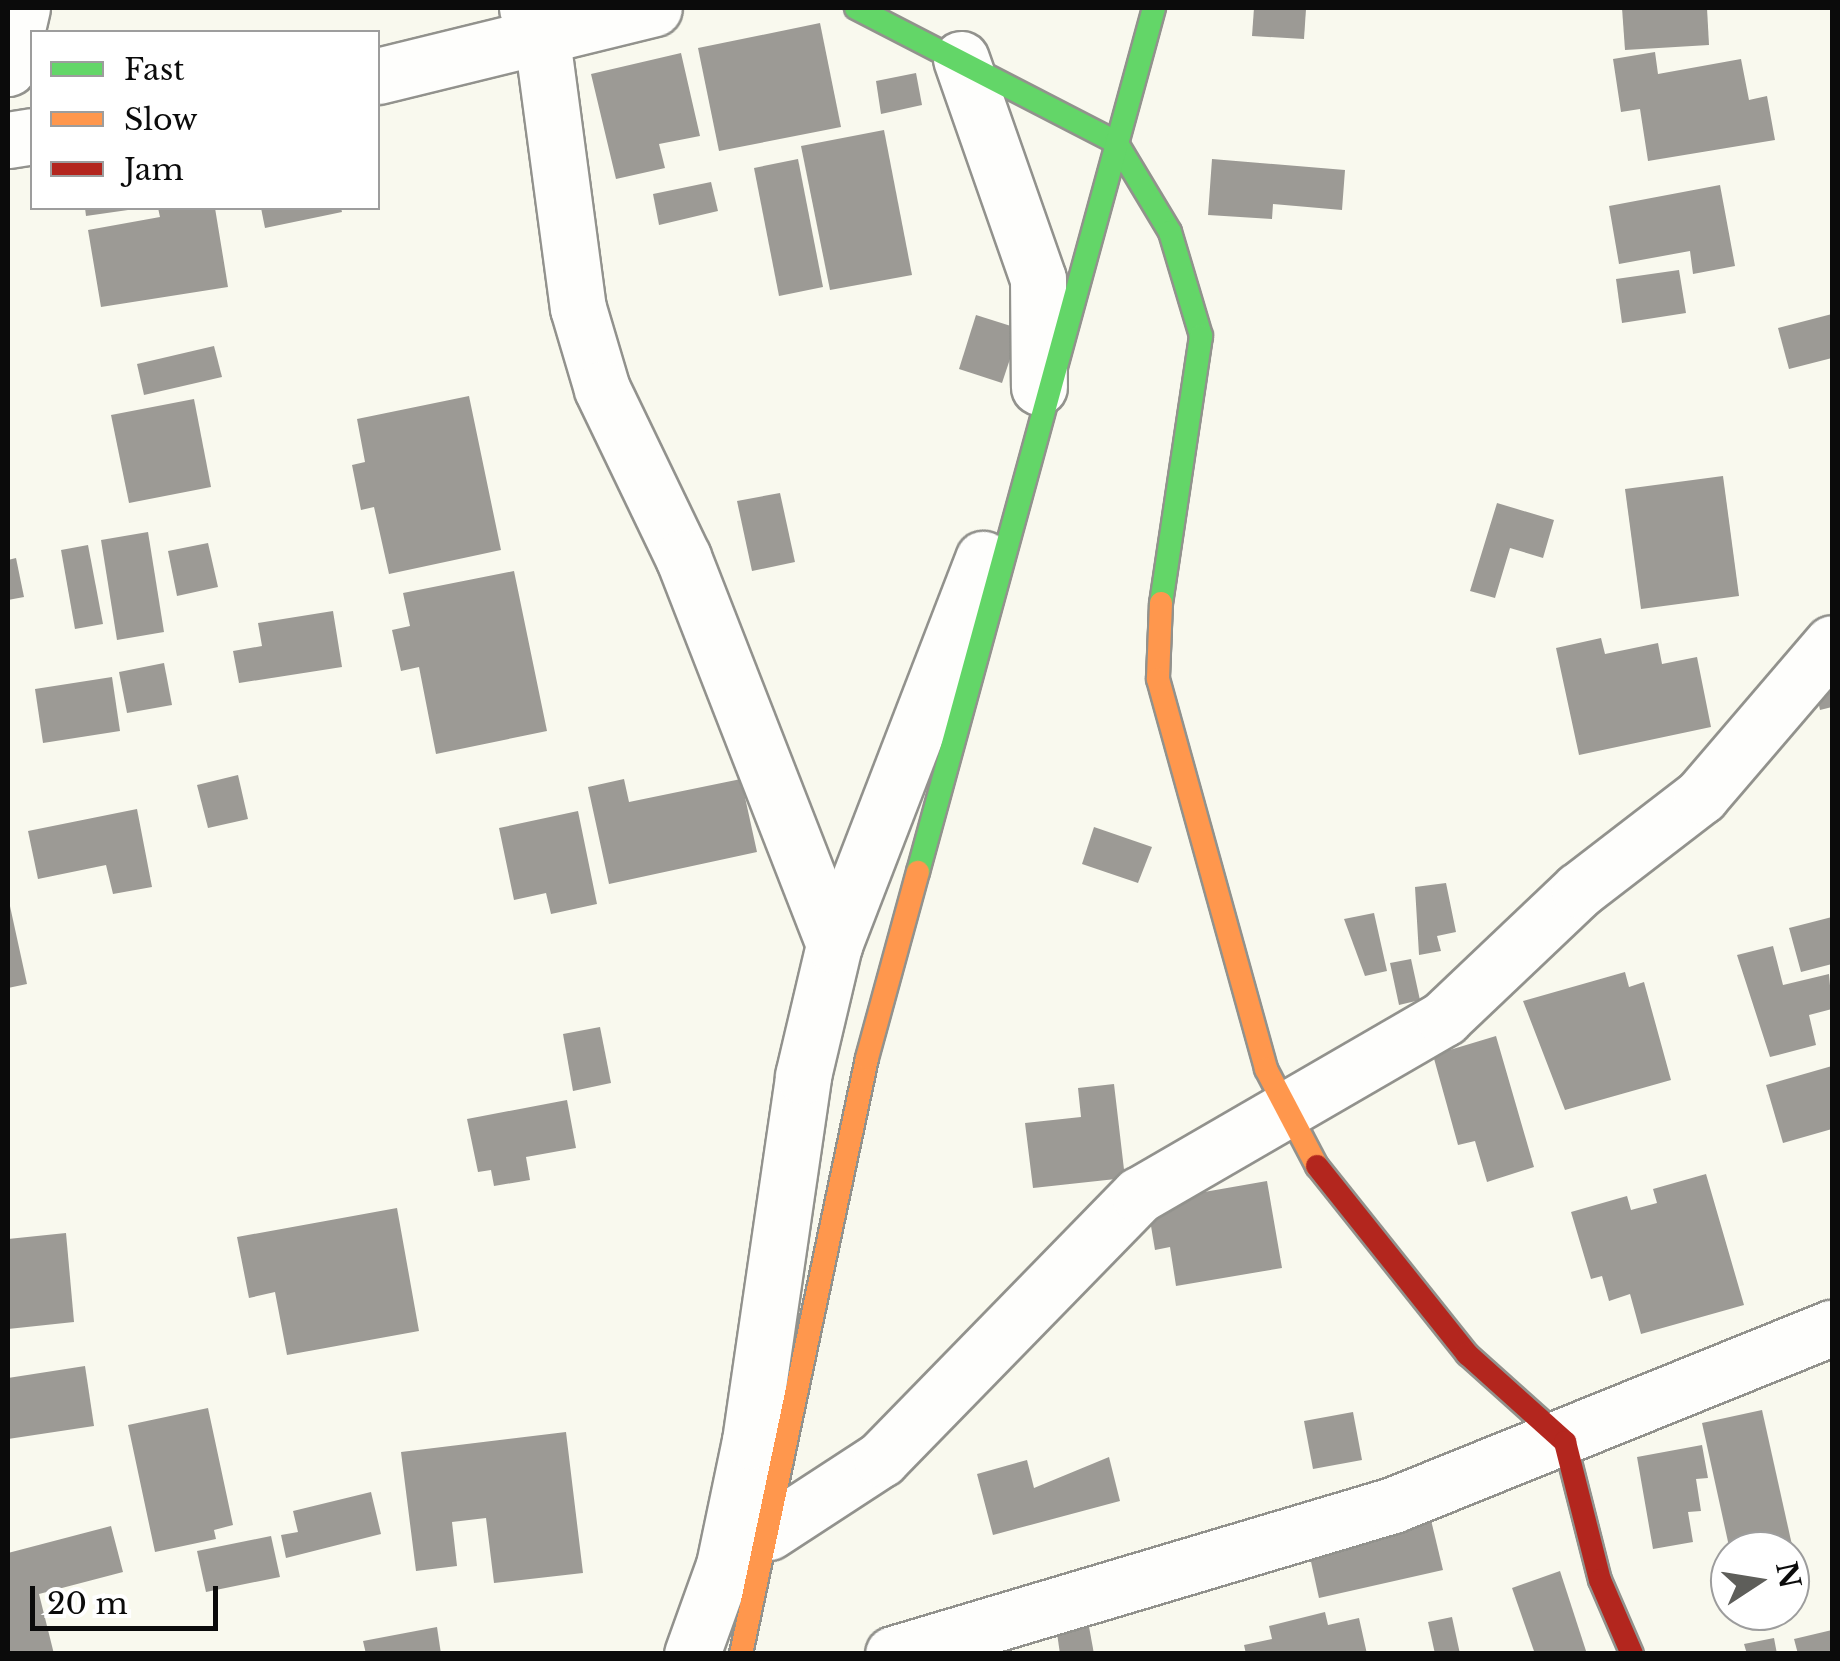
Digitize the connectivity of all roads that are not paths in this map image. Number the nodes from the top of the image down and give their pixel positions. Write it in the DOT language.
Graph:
graph roads {
  1 [pos="22,8"];
  2 [pos="654,8"];
  3 [pos="856,8"];
  4 [pos="1154,8"];
  5 [pos="534,23"];
  6 [pos="961,59"];
  7 [pos="8,68"];
  8 [pos="380,75"];
  9 [pos="1116,142"];
  10 [pos="1832,643"];
  11 [pos="834,945"];
  12 [pos="1283,1115"];
  13 [pos="1832,1328"];
  14 [pos="1565,1442"];
  15 [pos="769,1532"];
  16 [pos="692,1654"];
  17 [pos="740,1654"];
  18 [pos="893,1654"];
  19 [pos="1632,1654"];
  1 -- 7 [label="street"];
  2 -- 5 [label="street"];
  3 -- 6 [label="street"];
  4 -- 9 [label="street"];
  5 -- 8 [label="street"];
  5 -- 11 [label="street"];
  6 -- 9 [label="street"];
  6 -- 11 [label="street"];
  9 -- 12 [label="street"];
  9 -- 15 [label="street"];
  10 -- 12 [label="street"];
  11 -- 16 [label="street"];
  12 -- 14 [label="street"];
  12 -- 15 [label="street"];
  13 -- 14 [label="street"];
  14 -- 18 [label="street"];
  14 -- 19 [label="street"];
  15 -- 17 [label="street"];
}
